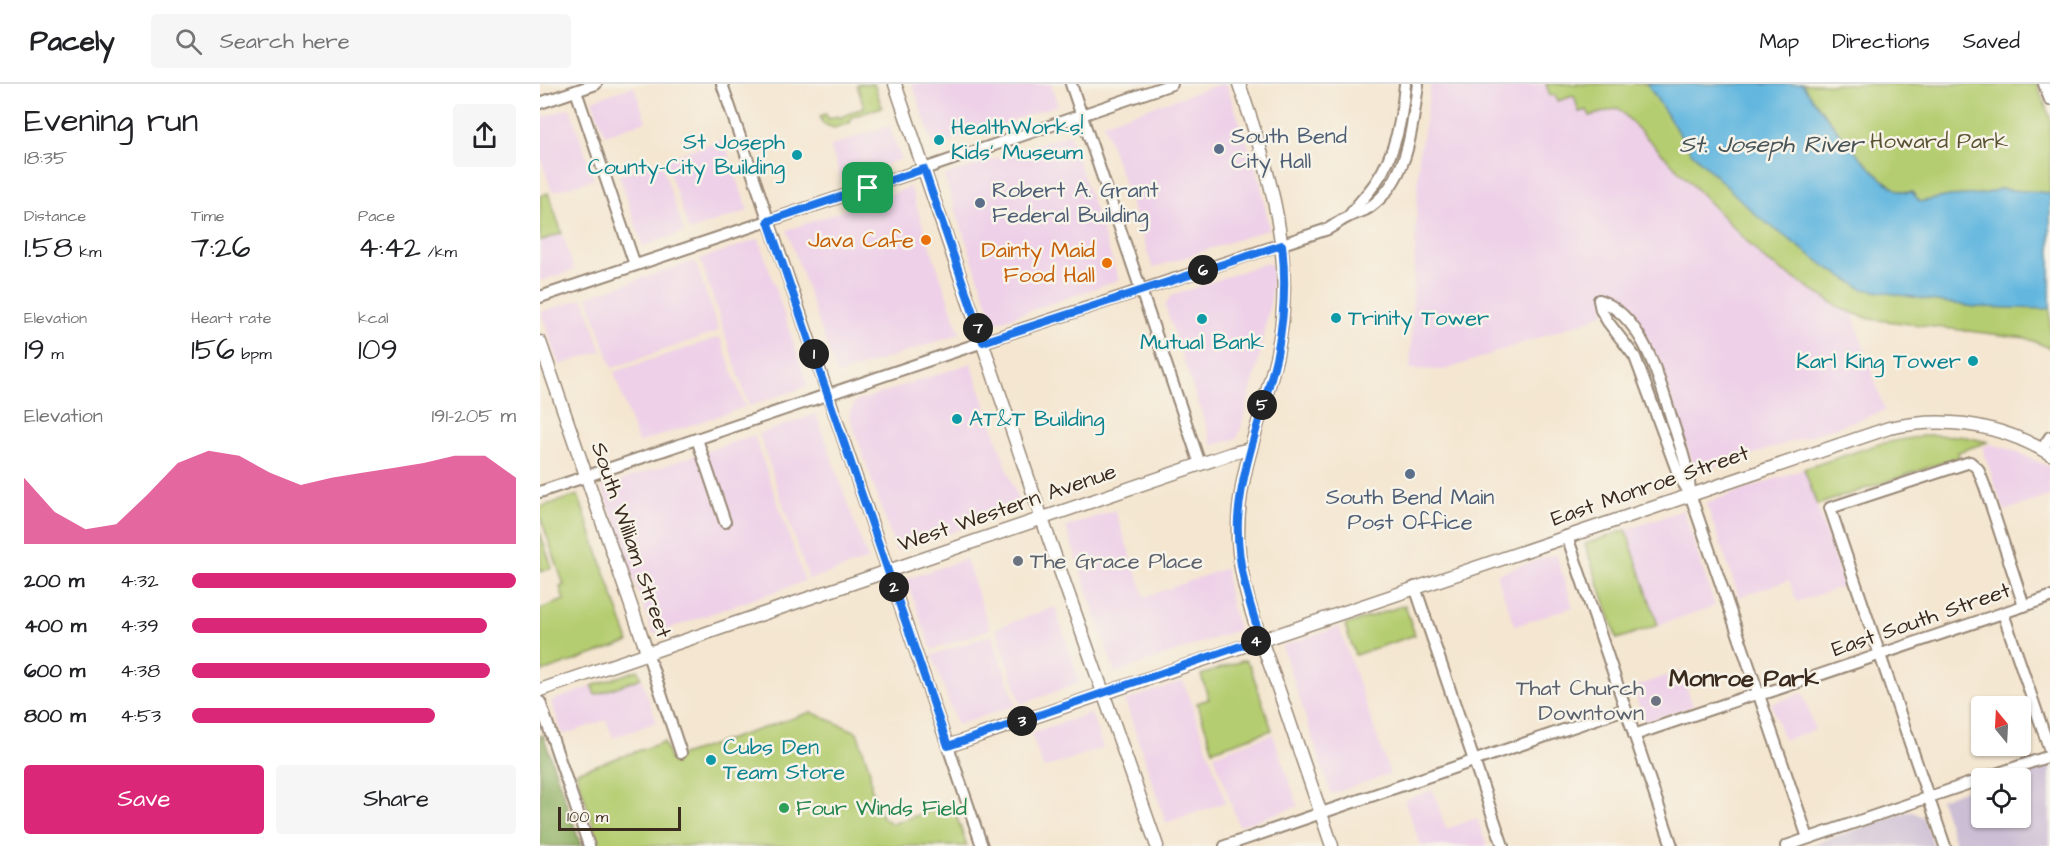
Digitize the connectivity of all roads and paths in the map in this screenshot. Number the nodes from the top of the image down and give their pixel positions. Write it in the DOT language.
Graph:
graph roads {
  1 [pos="596,84"];
  2 [pos="722,84"];
  3 [pos="895,84"];
  4 [pos="1071,84"];
  5 [pos="1172,84"];
  6 [pos="1239,84"];
  7 [pos="1405,84"];
  8 [pos="1418,84"];
  9 [pos="2044,84"];
  10 [pos="576,91"];
  11 [pos="2050,100"];
  12 [pos="540,103"];
  13 [pos="1081,115"];
  14 [pos="924,169"];
  15 [pos="1350,215"];
  16 [pos="768,221"];
  17 [pos="1282,245"];
  18 [pos="636,265"];
  19 [pos="1141,290"];
  20 [pos="540,297"];
  21 [pos="540,342"];
  22 [pos="983,342"];
  23 [pos="828,395"];
  24 [pos="2050,437"];
  25 [pos="697,439"];
  26 [pos="1250,449"];
  27 [pos="2046,452"];
  28 [pos="1200,464"];
  29 [pos="587,477"];
  30 [pos="540,492"];
  31 [pos="1690,494"];
  32 [pos="1042,519"];
  33 [pos="725,522"];
  34 [pos="1567,536"];
  35 [pos="888,571"];
  36 [pos="1415,587"];
  37 [pos="2050,597"];
  38 [pos="2024,606"];
  39 [pos="2003,613"];
  40 [pos="1261,639"];
  41 [pos="647,652"];
  42 [pos="1880,655"];
  43 [pos="540,690"];
  44 [pos="1102,693"];
  45 [pos="1759,695"];
  46 [pos="540,702"];
  47 [pos="1625,709"];
  48 [pos="1634,735"];
  49 [pos="948,746"];
  50 [pos="2050,751"];
  51 [pos="681,753"];
  52 [pos="2050,756"];
  53 [pos="1474,761"];
  54 [pos="2015,768"];
  55 [pos="1971,783"];
  56 [pos="1928,798"];
  57 [pos="1321,814"];
  58 [pos="1808,838"];
  59 [pos="589,846"];
  60 [pos="982,846"];
  61 [pos="1157,846"];
  62 [pos="1226,846"];
  63 [pos="1332,846"];
  64 [pos="1503,846"];
  65 [pos="1672,846"];
  66 [pos="1786,846"];
  67 [pos="1945,846"];
  1 -- 10 [label="street"];
  2 -- 16 [label="street"];
  3 -- 14 [label="main road"];
  4 -- 13 [label="street"];
  5 -- 13 [label="street"];
  6 -- 17 [label="main road"];
  7 -- 15 [label="street"];
  8 -- 15 [label="street"];
  9 -- 11 [label="street"];
  10 -- 12 [label="street"];
  10 -- 18 [label="street"];
  13 -- 14 [label="street"];
  13 -- 19 [label="street"];
  14 -- 16 [label="street"];
  14 -- 22 [label="main road"];
  15 -- 17 [label="street"];
  16 -- 18 [label="street"];
  16 -- 23 [label="street"];
  17 -- 19 [label="street"];
  17 -- 26 [label="main road"];
  18 -- 20 [label="street"];
  19 -- 22 [label="street"];
  19 -- 28 [label="street"];
  21 -- 29 [label="main road, South William Street"];
  22 -- 23 [label="street"];
  22 -- 32 [label="main road"];
  23 -- 25 [label="street"];
  23 -- 35 [label="street"];
  24 -- 27 [label="street, East Monroe Street"];
  25 -- 29 [label="street"];
  25 -- 33 [label="street"];
  26 -- 28 [label="main road, West Western Avenue"];
  26 -- 40 [label="main road"];
  27 -- 31 [label="main road, East Monroe Street"];
  28 -- 32 [label="main road, West Western Avenue"];
  29 -- 30 [label="street"];
  29 -- 41 [label="main road, South William Street"];
  31 -- 31 [label="street"];
  31 -- 34 [label="main road, East Monroe Street"];
  31 -- 45 [label="street"];
  32 -- 35 [label="main road, West Western Avenue"];
  32 -- 44 [label="main road"];
  34 -- 36 [label="main road, East Monroe Street"];
  34 -- 47 [label="street"];
  35 -- 41 [label="main road, West Western Avenue"];
  35 -- 49 [label="street"];
  36 -- 40 [label="main road, East Monroe Street"];
  36 -- 53 [label="street"];
  37 -- 38 [label="street, East South Street"];
  38 -- 39 [label="street, East South Street"];
  38 -- 42 [label="street"];
  39 -- 42 [label="street, East South Street"];
  39 -- 50 [label="street"];
  40 -- 44 [label="main road, East Monroe Street"];
  40 -- 57 [label="main road"];
  41 -- 43 [label="main road, West Western Avenue"];
  41 -- 51 [label="street, South William Street"];
  42 -- 45 [label="street, East South Street"];
  42 -- 56 [label="street"];
  44 -- 49 [label="main road, East Monroe Street"];
  44 -- 61 [label="main road"];
  45 -- 48 [label="street, East South Street"];
  45 -- 58 [label="street"];
  46 -- 59 [label="street"];
  47 -- 48 [label="street"];
  47 -- 53 [label="street"];
  48 -- 65 [label="street"];
  49 -- 60 [label="street"];
  52 -- 54 [label="street"];
  53 -- 57 [label="street"];
  53 -- 64 [label="street"];
  55 -- 56 [label="street"];
  56 -- 58 [label="street"];
  56 -- 67 [label="street"];
  57 -- 62 [label="street"];
  57 -- 63 [label="main road"];
  58 -- 66 [label="street"];
}
